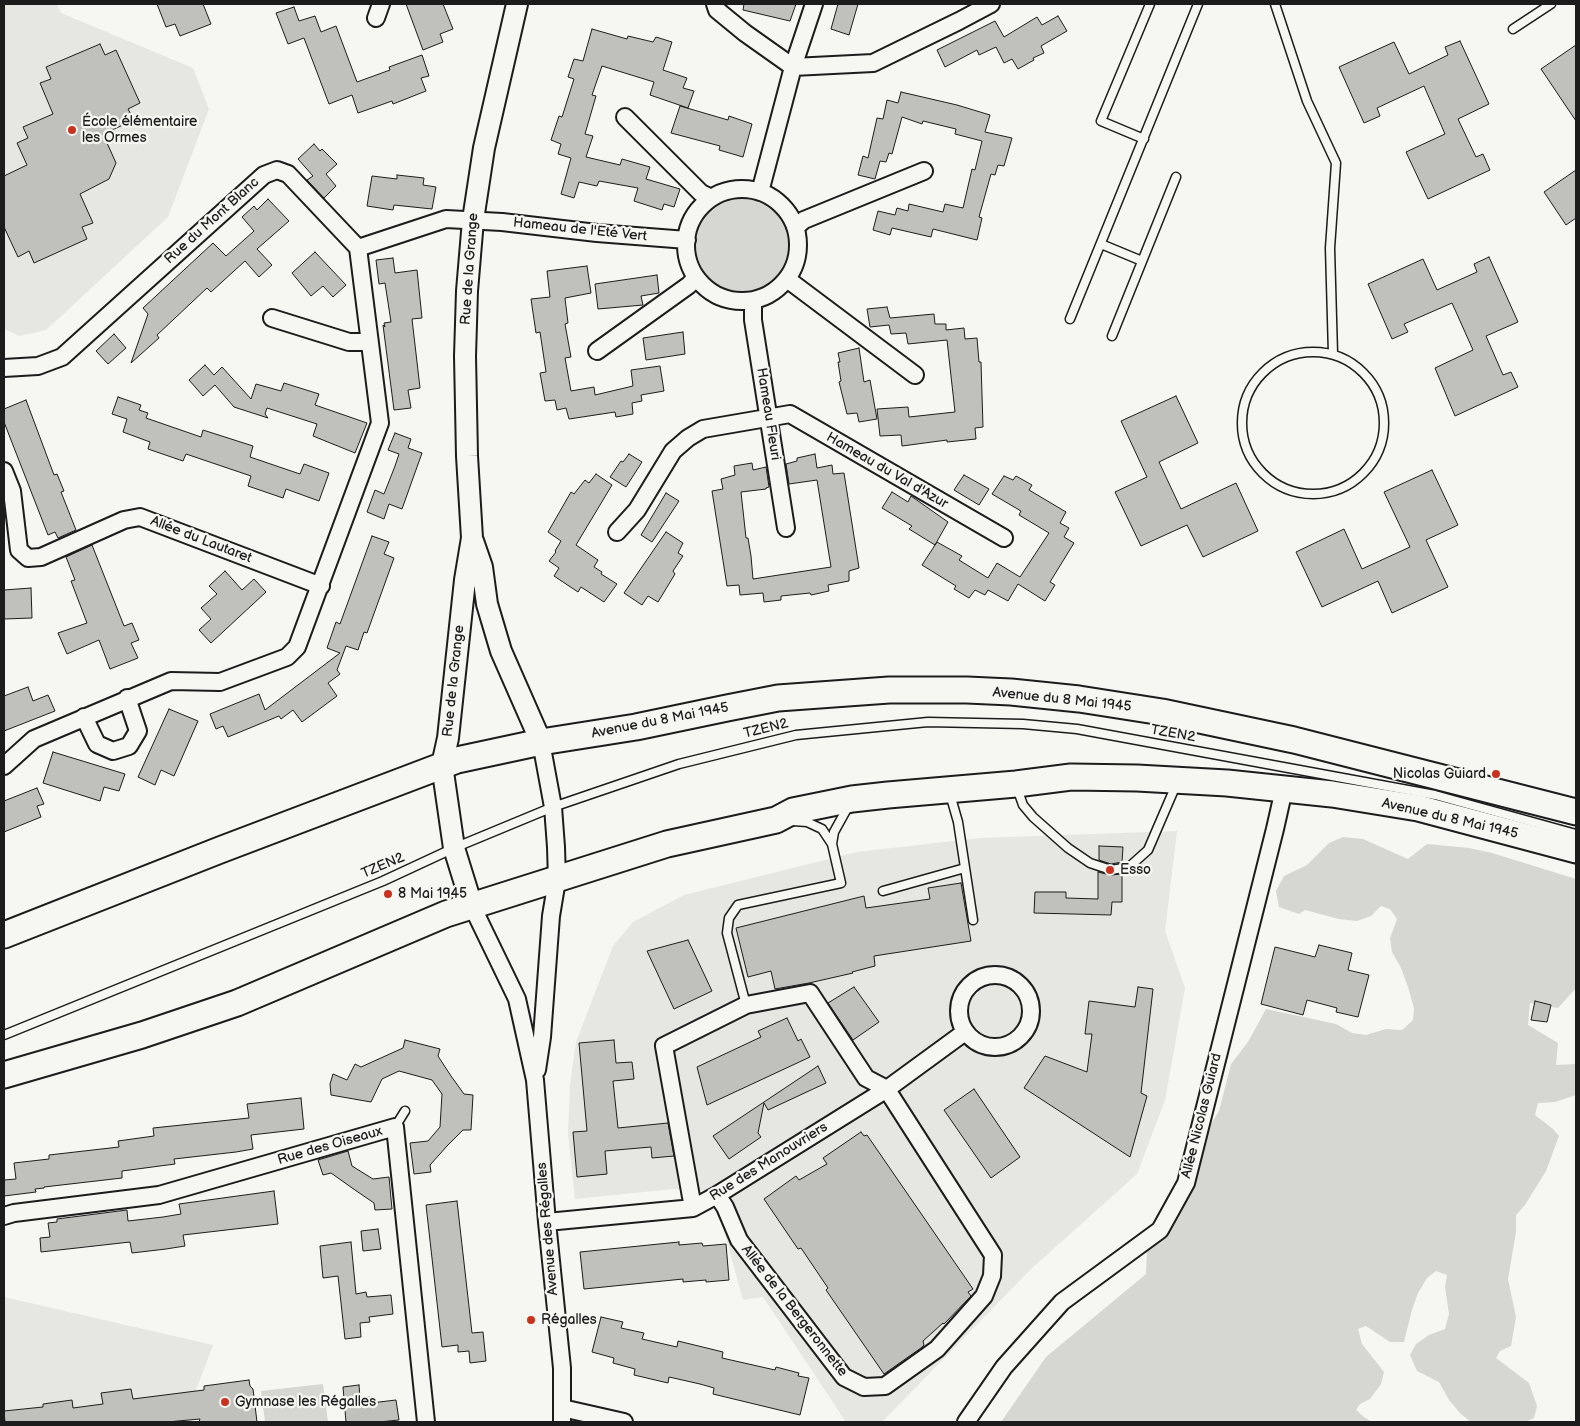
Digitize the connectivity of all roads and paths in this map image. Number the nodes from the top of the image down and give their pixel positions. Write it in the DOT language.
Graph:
graph roads {
  1 [pos="517,4"];
  2 [pos="715,4"];
  3 [pos="814,4"];
  4 [pos="991,4"];
  5 [pos="1150,4"];
  6 [pos="1198,4"];
  7 [pos="1275,4"];
  8 [pos="1551,4"];
  9 [pos="1514,29"];
  10 [pos="793,67"];
  11 [pos="625,117"];
  12 [pos="1144,138"];
  13 [pos="924,171"];
  14 [pos="1176,177"];
  15 [pos="760,192"];
  16 [pos="711,198"];
  17 [pos="473,220"];
  18 [pos="796,227"];
  19 [pos="687,240"];
  20 [pos="1100,244"];
  21 [pos="358,248"];
  22 [pos="1142,261"];
  23 [pos="696,277"];
  24 [pos="787,279"];
  25 [pos="753,300"];
  26 [pos="272,318"];
  27 [pos="1070,319"];
  28 [pos="1112,336"];
  29 [pos="368,342"];
  30 [pos="597,351"];
  31 [pos="1333,354"];
  32 [pos="4,368"];
  33 [pos="915,375"];
  34 [pos="768,418"];
  35 [pos="4,471"];
  36 [pos="786,528"];
  37 [pos="617,532"];
  38 [pos="472,538"];
  39 [pos="1004,538"];
  40 [pos="320,586"];
  41 [pos="127,698"];
  42 [pos="84,717"];
  43 [pos="541,742"];
  44 [pos="442,765"];
  45 [pos="4,766"];
  46 [pos="1178,781"];
  47 [pos="1016,784"];
  48 [pos="1284,789"];
  49 [pos="949,790"];
  50 [pos="852,799"];
  51 [pos="553,807"];
  52 [pos="1576,812"];
  53 [pos="776,820"];
  54 [pos="1576,834"];
  55 [pos="832,844"];
  56 [pos="454,848"];
  57 [pos="1576,850"];
  58 [pos="965,868"];
  59 [pos="557,880"];
  60 [pos="883,891"];
  61 [pos="472,906"];
  62 [pos="974,920"];
  63 [pos="4,935"];
  64 [pos="746,1004"];
  65 [pos="965,1032"];
  66 [pos="4,1035"];
  67 [pos="4,1075"];
  68 [pos="535,1080"];
  69 [pos="887,1089"];
  70 [pos="405,1111"];
  71 [pos="395,1127"];
  72 [pos="717,1195"];
  73 [pos="693,1208"];
  74 [pos="4,1216"];
  75 [pos="547,1222"];
  76 [pos="562,1415"];
  77 [pos="426,1422"];
  78 [pos="624,1422"];
  79 [pos="966,1422"];
  1 -- 17 [label="street, Rue de la Grange"];
  2 -- 10 [label="street"];
  3 -- 10 [label="street"];
  4 -- 10 [label="street"];
  5 -- 12 [label="lane"];
  6 -- 12 [label="lane"];
  7 -- 31 [label="lane"];
  8 -- 9 [label="lane"];
  10 -- 15 [label="street"];
  11 -- 16 [label="street"];
  12 -- 20 [label="lane"];
  13 -- 18 [label="street"];
  14 -- 22 [label="lane"];
  15 -- 16 [label="street"];
  15 -- 18 [label="street"];
  16 -- 19 [label="street"];
  17 -- 19 [label="street, Hameau de l'Eté Vert"];
  17 -- 21 [label="street, Hameau de l'Eté Vert"];
  17 -- 38 [label="street, Rue de la Grange"];
  18 -- 24 [label="street"];
  19 -- 23 [label="street"];
  20 -- 22 [label="lane"];
  20 -- 27 [label="lane"];
  21 -- 29 [label="street"];
  21 -- 32 [label="street, Rue du Mont Blanc"];
  22 -- 28 [label="lane"];
  23 -- 25 [label="street"];
  23 -- 30 [label="street"];
  24 -- 25 [label="street"];
  24 -- 33 [label="street"];
  25 -- 34 [label="street, Hameau Fleuri"];
  26 -- 29 [label="street"];
  29 -- 40 [label="street"];
  31 -- 31 [label="lane"];
  34 -- 36 [label="street, Hameau Fleuri"];
  34 -- 37 [label="street, Hameau du Val d'Azur"];
  34 -- 39 [label="street, Hameau du Val d'Azur"];
  35 -- 40 [label="street, Allée du Lautaret"];
  38 -- 43 [label="street, Rue de la Grange"];
  38 -- 44 [label="street, Rue de la Grange"];
  40 -- 41 [label="street"];
  41 -- 42 [label="street"];
  41 -- 42 [label="street"];
  42 -- 45 [label="street"];
  43 -- 44 [label="main road, Avenue du 8 Mai 1945"];
  43 -- 51 [label="street"];
  43 -- 52 [label="main road, Avenue du 8 Mai 1945"];
  44 -- 56 [label="street"];
  44 -- 63 [label="main road, Avenue du 8 Mai 1945"];
  46 -- 47 [label="main road, Avenue du 8 Mai 1945"];
  46 -- 47 [label="lane"];
  46 -- 48 [label="main road, Avenue du 8 Mai 1945"];
  47 -- 49 [label="main road, Avenue du 8 Mai 1945"];
  48 -- 57 [label="main road, Avenue du 8 Mai 1945"];
  48 -- 79 [label="street, Allée Nicolas Guiard"];
  49 -- 50 [label="main road, Avenue du 8 Mai 1945"];
  49 -- 58 [label="lane"];
  50 -- 53 [label="main road, Avenue du 8 Mai 1945"];
  50 -- 55 [label="lane"];
  51 -- 54 [label="lane, TZEN2"];
  51 -- 56 [label="lane, TZEN2"];
  51 -- 59 [label="street"];
  53 -- 55 [label="lane"];
  53 -- 59 [label="main road, Avenue du 8 Mai 1945"];
  55 -- 64 [label="lane"];
  56 -- 61 [label="street"];
  56 -- 66 [label="lane, TZEN2"];
  58 -- 60 [label="lane"];
  58 -- 62 [label="lane"];
  59 -- 61 [label="main road, Avenue du 8 Mai 1945"];
  59 -- 68 [label="street"];
  61 -- 67 [label="main road, Avenue du 8 Mai 1945"];
  61 -- 68 [label="street"];
  64 -- 69 [label="street"];
  64 -- 73 [label="street"];
  65 -- 65 [label="street"];
  65 -- 69 [label="street, Rue des Manouvriers"];
  68 -- 75 [label="street, Avenue des Régalles"];
  69 -- 72 [label="street, Rue des Manouvriers"];
  69 -- 72 [label="street, Allée de la Bergeronnette"];
  70 -- 71 [label="lane"];
  71 -- 74 [label="street, Rue des Oiseaux"];
  71 -- 77 [label="street, Rue des Oiseaux"];
  72 -- 73 [label="street, Rue des Manouvriers"];
  73 -- 75 [label="street, Rue des Manouvriers"];
  75 -- 76 [label="street, Avenue des Régalles"];
  76 -- 78 [label="street, Avenue des Régalles"];
}
